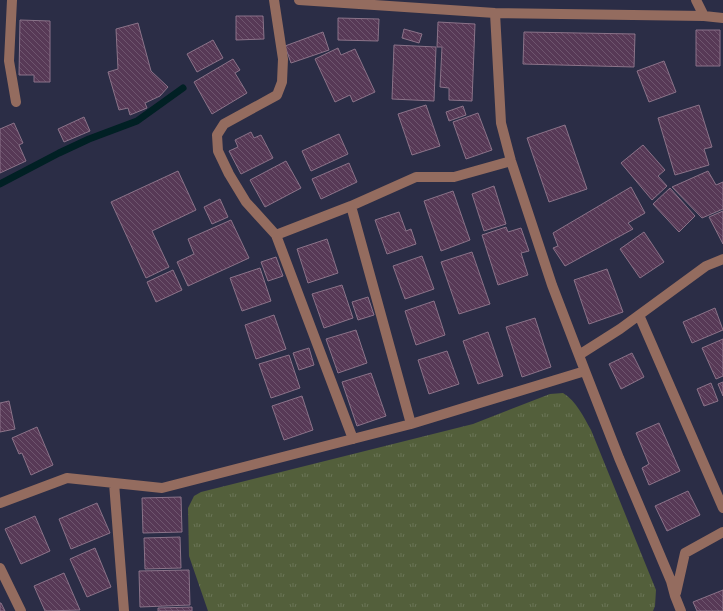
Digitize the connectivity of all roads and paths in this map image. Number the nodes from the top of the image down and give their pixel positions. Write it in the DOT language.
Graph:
graph roads {
  1 [pos="12,0"];
  2 [pos="274,0"];
  3 [pos="299,0"];
  4 [pos="696,0"];
  5 [pos="495,13"];
  6 [pos="704,16"];
  7 [pos="723,18"];
  8 [pos="16,102"];
  9 [pos="511,161"];
  10 [pos="351,206"];
  11 [pos="276,235"];
  12 [pos="723,259"];
  13 [pos="639,315"];
  14 [pos="579,355"];
  15 [pos="585,371"];
  16 [pos="411,424"];
  17 [pos="353,439"];
  18 [pos="114,483"];
  19 [pos="0,503"];
  20 [pos="723,508"];
  21 [pos="723,532"];
  22 [pos="0,568"];
  23 [pos="675,596"];
  24 [pos="21,611"];
  25 [pos="124,611"];
  26 [pos="675,611"];
  27 [pos="681,611"];
  1 -- 8 [label="street"];
  2 -- 11 [label="street"];
  3 -- 5 [label="street"];
  4 -- 6 [label="street"];
  5 -- 6 [label="street"];
  5 -- 9 [label="street"];
  6 -- 7 [label="street"];
  9 -- 10 [label="street"];
  9 -- 14 [label="street"];
  10 -- 11 [label="street"];
  10 -- 16 [label="street"];
  11 -- 17 [label="street"];
  12 -- 13 [label="street"];
  13 -- 14 [label="street"];
  13 -- 20 [label="street"];
  14 -- 15 [label="street"];
  15 -- 16 [label="street"];
  15 -- 23 [label="street"];
  16 -- 17 [label="street"];
  17 -- 18 [label="street"];
  18 -- 19 [label="street"];
  18 -- 25 [label="street"];
  21 -- 23 [label="street"];
  22 -- 24 [label="street"];
  23 -- 26 [label="street"];
  23 -- 27 [label="street"];
}
